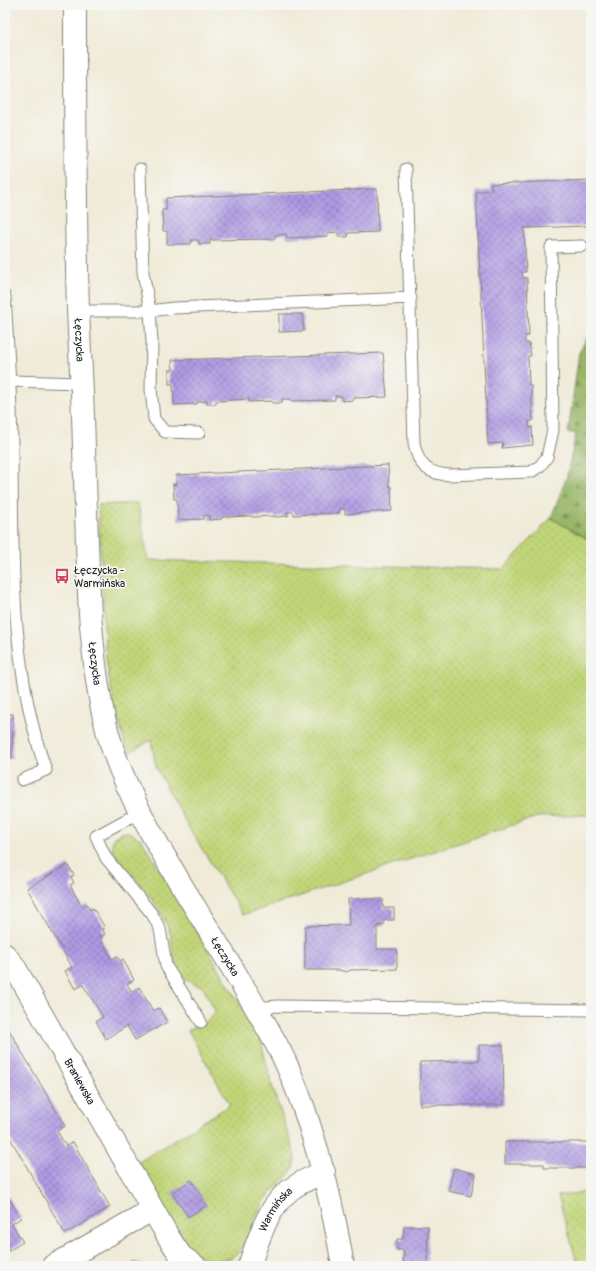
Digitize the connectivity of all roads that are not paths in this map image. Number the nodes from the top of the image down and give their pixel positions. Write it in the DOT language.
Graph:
graph roads {
  1 [pos="75,5"];
  2 [pos="140,169"];
  3 [pos="406,169"];
  4 [pos="582,246"];
  5 [pos="5,296"];
  6 [pos="411,298"];
  7 [pos="78,311"];
  8 [pos="150,311"];
  9 [pos="10,381"];
  10 [pos="82,383"];
  11 [pos="199,433"];
  12 [pos="9,582"];
  13 [pos="22,780"];
  14 [pos="140,812"];
  15 [pos="5,955"];
  16 [pos="256,1008"];
  17 [pos="591,1010"];
  18 [pos="201,1022"];
  19 [pos="324,1172"];
  20 [pos="152,1210"];
  21 [pos="53,1266"];
  22 [pos="195,1266"];
  23 [pos="249,1266"];
  24 [pos="343,1266"];
  1 -- 7 [label="main road, Łęczycka"];
  2 -- 8 [label="lane"];
  3 -- 6 [label="lane"];
  4 -- 6 [label="lane"];
  5 -- 9 [label="lane"];
  6 -- 8 [label="lane"];
  7 -- 8 [label="lane"];
  7 -- 10 [label="main road, Łęczycka"];
  8 -- 11 [label="lane"];
  9 -- 10 [label="lane"];
  9 -- 12 [label="lane"];
  10 -- 14 [label="main road, Łęczycka"];
  12 -- 13 [label="lane"];
  14 -- 16 [label="main road, Łęczycka"];
  14 -- 18 [label="lane"];
  15 -- 20 [label="main road, Braniewska"];
  16 -- 17 [label="lane"];
  16 -- 19 [label="main road, Łęczycka"];
  19 -- 23 [label="main road, Warmińska"];
  19 -- 24 [label="main road, Łęczycka"];
  20 -- 21 [label="main road"];
  20 -- 22 [label="main road, Braniewska"];
}
